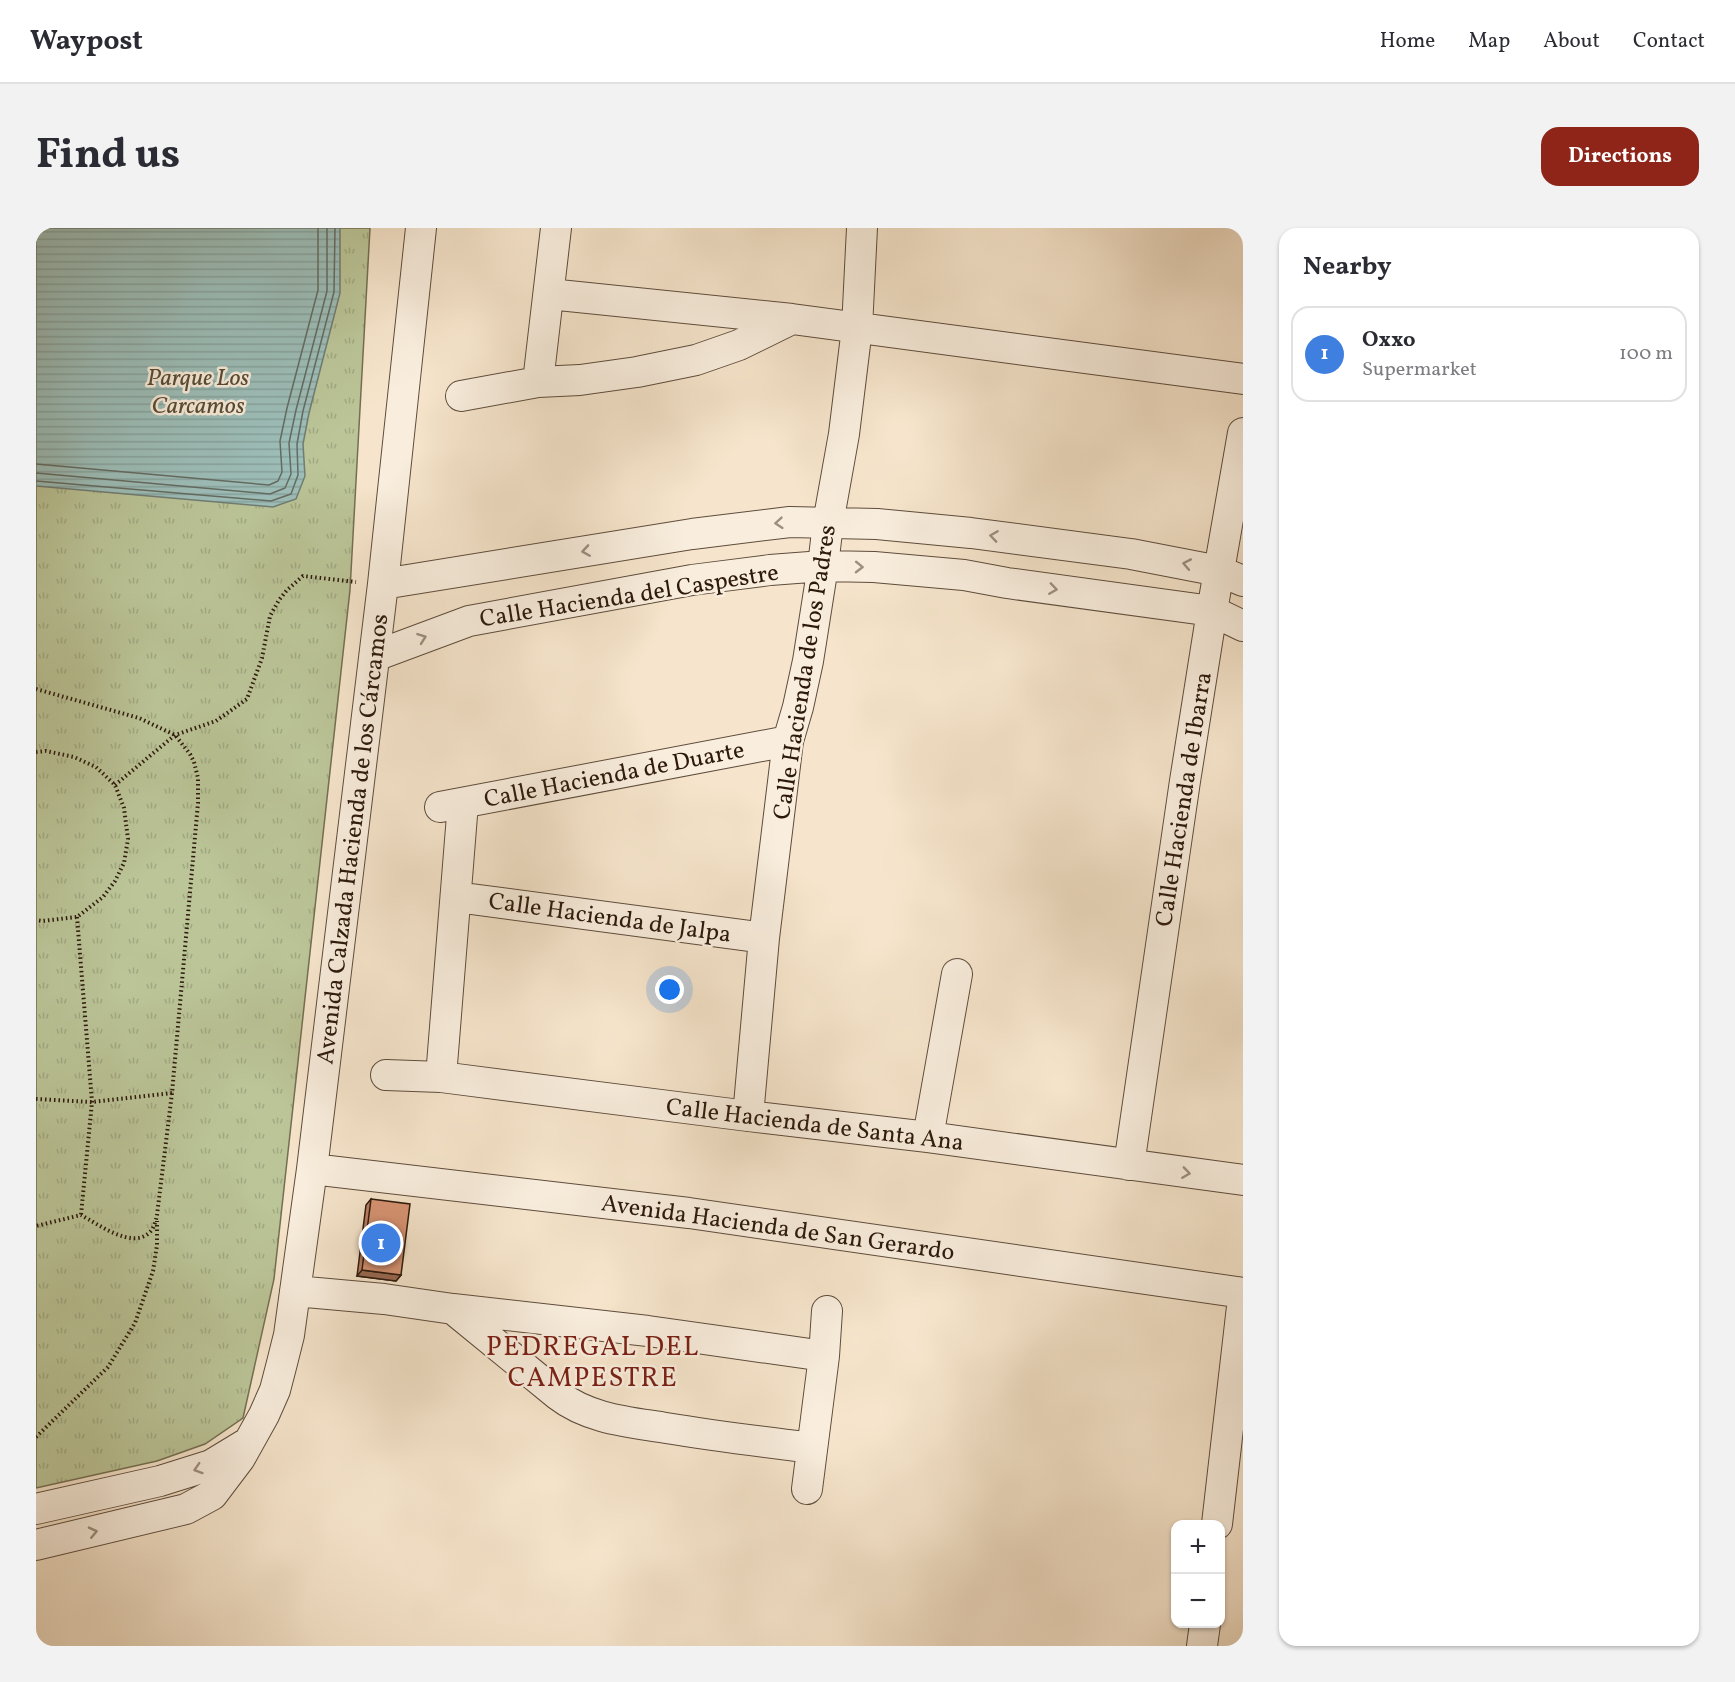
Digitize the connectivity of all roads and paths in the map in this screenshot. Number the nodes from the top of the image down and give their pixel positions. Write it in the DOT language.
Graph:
graph roads {
  1 [pos="421,228"];
  2 [pos="556,228"];
  3 [pos="862,228"];
  4 [pos="549,294"];
  5 [pos="792,319"];
  6 [pos="857,328"];
  7 [pos="1243,379"];
  8 [pos="538,382"];
  9 [pos="461,396"];
  10 [pos="1243,434"];
  11 [pos="828,523"];
  12 [pos="823,566"];
  13 [pos="1231,576"];
  14 [pos="383,584"];
  15 [pos="1212,611"];
  16 [pos="1243,626"];
  17 [pos="375,656"];
  18 [pos="36,689"];
  19 [pos="175,735"];
  20 [pos="788,741"];
  21 [pos="36,752"];
  22 [pos="115,785"];
  23 [pos="456,897"];
  24 [pos="77,917"];
  25 [pos="36,920"];
  26 [pos="764,938"];
  27 [pos="957,974"];
  28 [pos="386,1075"];
  29 [pos="441,1077"];
  30 [pos="172,1093"];
  31 [pos="36,1099"];
  32 [pos="92,1102"];
  33 [pos="748,1116"];
  34 [pos="928,1137"];
  35 [pos="1129,1165"];
  36 [pos="312,1169"];
  37 [pos="1243,1180"];
  38 [pos="81,1215"];
  39 [pos="157,1215"];
  40 [pos="36,1226"];
  41 [pos="296,1291"];
  42 [pos="1243,1295"];
  43 [pos="453,1309"];
  44 [pos="828,1311"];
  45 [pos="824,1356"];
  46 [pos="36,1437"];
  47 [pos="249,1442"];
  48 [pos="812,1448"];
  49 [pos="807,1489"];
  50 [pos="36,1509"];
  51 [pos="1217,1520"];
  52 [pos="36,1545"];
  53 [pos="1204,1628"];
  54 [pos="1202,1646"];
  1 -- 14 [label="street, Avenida Calzada Hacienda de los Cárcamos"];
  2 -- 4 [label="street"];
  3 -- 6 [label="street, Calle Hacienda de los Padres"];
  4 -- 5 [label="street"];
  4 -- 8 [label="street"];
  5 -- 6 [label="street"];
  5 -- 8 [label="street"];
  6 -- 7 [label="street"];
  6 -- 11 [label="street, Calle Hacienda de los Padres"];
  8 -- 9 [label="street"];
  10 -- 13 [label="street, Calle Hacienda de Ibarra"];
  11 -- 12 [label="street, Calle Hacienda de los Padres"];
  13 -- 11 [label="street, Calle Hacienda del Caspestre, one-way"];
  11 -- 14 [label="street, Calle Hacienda del Caspestre, one-way"];
  12 -- 15 [label="street, Calle Hacienda del Caspestre, one-way"];
  17 -- 12 [label="street, Calle Hacienda del Caspestre, one-way"];
  12 -- 20 [label="street, Calle Hacienda de los Padres"];
  13 -- 15 [label="street, Calle Hacienda de Ibarra"];
  14 -- 17 [label="street, Avenida Calzada Hacienda de los Cárcamos"];
  14 -- 19 [label="path"];
  15 -- 16 [label="street, Calle Hacienda del Caspestre"];
  15 -- 35 [label="street, Calle Hacienda de Ibarra"];
  17 -- 36 [label="street, Avenida Calzada Hacienda de los Cárcamos"];
  18 -- 19 [label="path"];
  19 -- 22 [label="path"];
  19 -- 30 [label="path"];
  20 -- 23 [label="street, Calle Hacienda de Duarte"];
  20 -- 26 [label="street, Calle Hacienda de los Padres"];
  21 -- 22 [label="path"];
  22 -- 24 [label="path"];
  23 -- 26 [label="street, Calle Hacienda de Jalpa"];
  23 -- 29 [label="street"];
  24 -- 25 [label="path"];
  24 -- 32 [label="path"];
  26 -- 33 [label="street, Calle Hacienda de los Padres"];
  27 -- 34 [label="street"];
  28 -- 29 [label="street, Calle Hacienda de Santa Ana"];
  29 -- 33 [label="street, Calle Hacienda de Santa Ana"];
  30 -- 32 [label="path"];
  30 -- 39 [label="path"];
  31 -- 32 [label="path"];
  32 -- 38 [label="path"];
  33 -- 34 [label="street, Calle Hacienda de Santa Ana"];
  34 -- 35 [label="street, Calle Hacienda de Santa Ana"];
  35 -- 37 [label="street, Calle Hacienda de Santa Ana, one-way"];
  36 -- 41 [label="street, Avenida Calzada Hacienda de los Cárcamos"];
  36 -- 42 [label="street, Avenida Hacienda de San Gerardo"];
  38 -- 39 [label="path"];
  38 -- 40 [label="path"];
  39 -- 46 [label="path"];
  41 -- 43 [label="street"];
  41 -- 47 [label="street, Avenida Calzada Hacienda de los Cárcamos"];
  42 -- 51 [label="street"];
  43 -- 45 [label="street"];
  43 -- 48 [label="street"];
  44 -- 45 [label="street"];
  45 -- 48 [label="street"];
  47 -- 50 [label="street, Avenida Calzada Hacienda de los Cárcamos, one-way"];
  52 -- 47 [label="street, Avenida Calzada Hacienda de los Cárcamos, one-way"];
  48 -- 49 [label="street"];
  53 -- 54 [label="street"];
}
